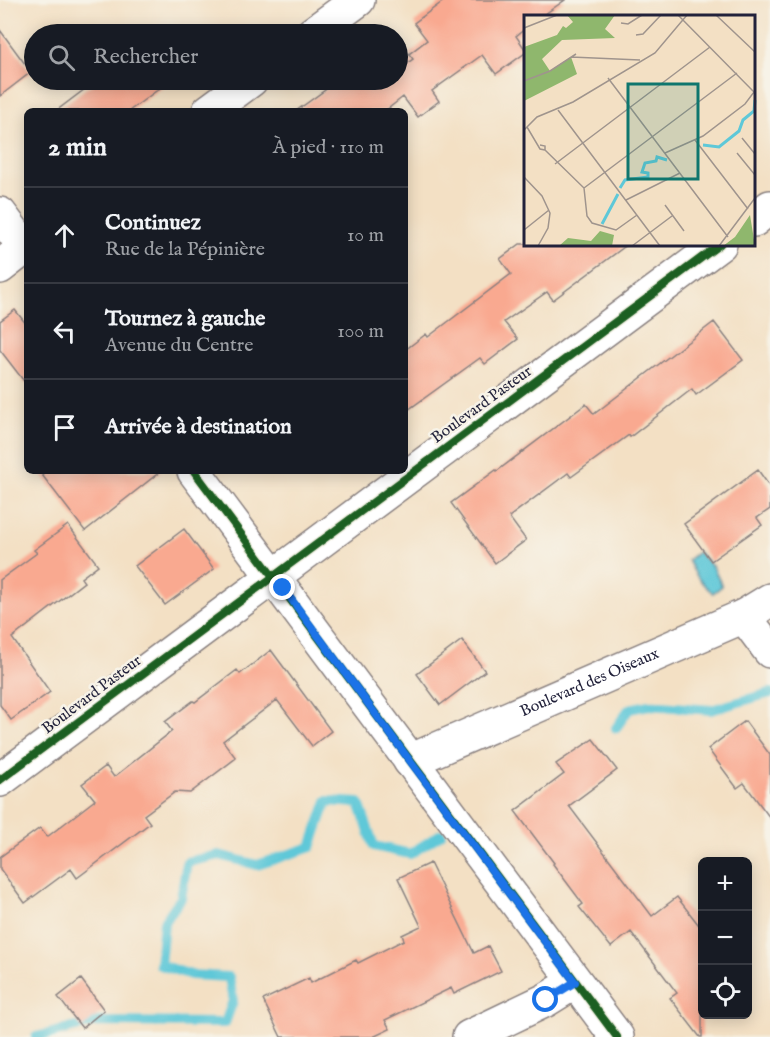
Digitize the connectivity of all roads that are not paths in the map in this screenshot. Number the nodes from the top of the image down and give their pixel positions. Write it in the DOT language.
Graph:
graph roads {
  1 [pos="358,0"];
  2 [pos="326,24"];
  3 [pos="237,90"];
  4 [pos="213,108"];
  5 [pos="770,207"];
  6 [pos="0,214"];
  7 [pos="755,218"];
  8 [pos="717,246"];
  9 [pos="20,253"];
  10 [pos="196,474"];
  11 [pos="274,576"];
  12 [pos="757,608"];
  13 [pos="770,651"];
  14 [pos="410,761"];
  15 [pos="0,780"];
  16 [pos="575,982"];
  17 [pos="469,1037"];
  18 [pos="617,1037"];
  1 -- 2 [label="street"];
  3 -- 4 [label="street"];
  5 -- 7 [label="street"];
  6 -- 9 [label="street"];
  8 -- 11 [label="street, Boulevard Pasteur"];
  10 -- 11 [label="street"];
  11 -- 14 [label="street"];
  11 -- 15 [label="street, Boulevard Pasteur"];
  12 -- 13 [label="street"];
  12 -- 14 [label="street, Boulevard des Oiseaux"];
  14 -- 16 [label="street"];
  16 -- 17 [label="street"];
  16 -- 18 [label="street"];
}
